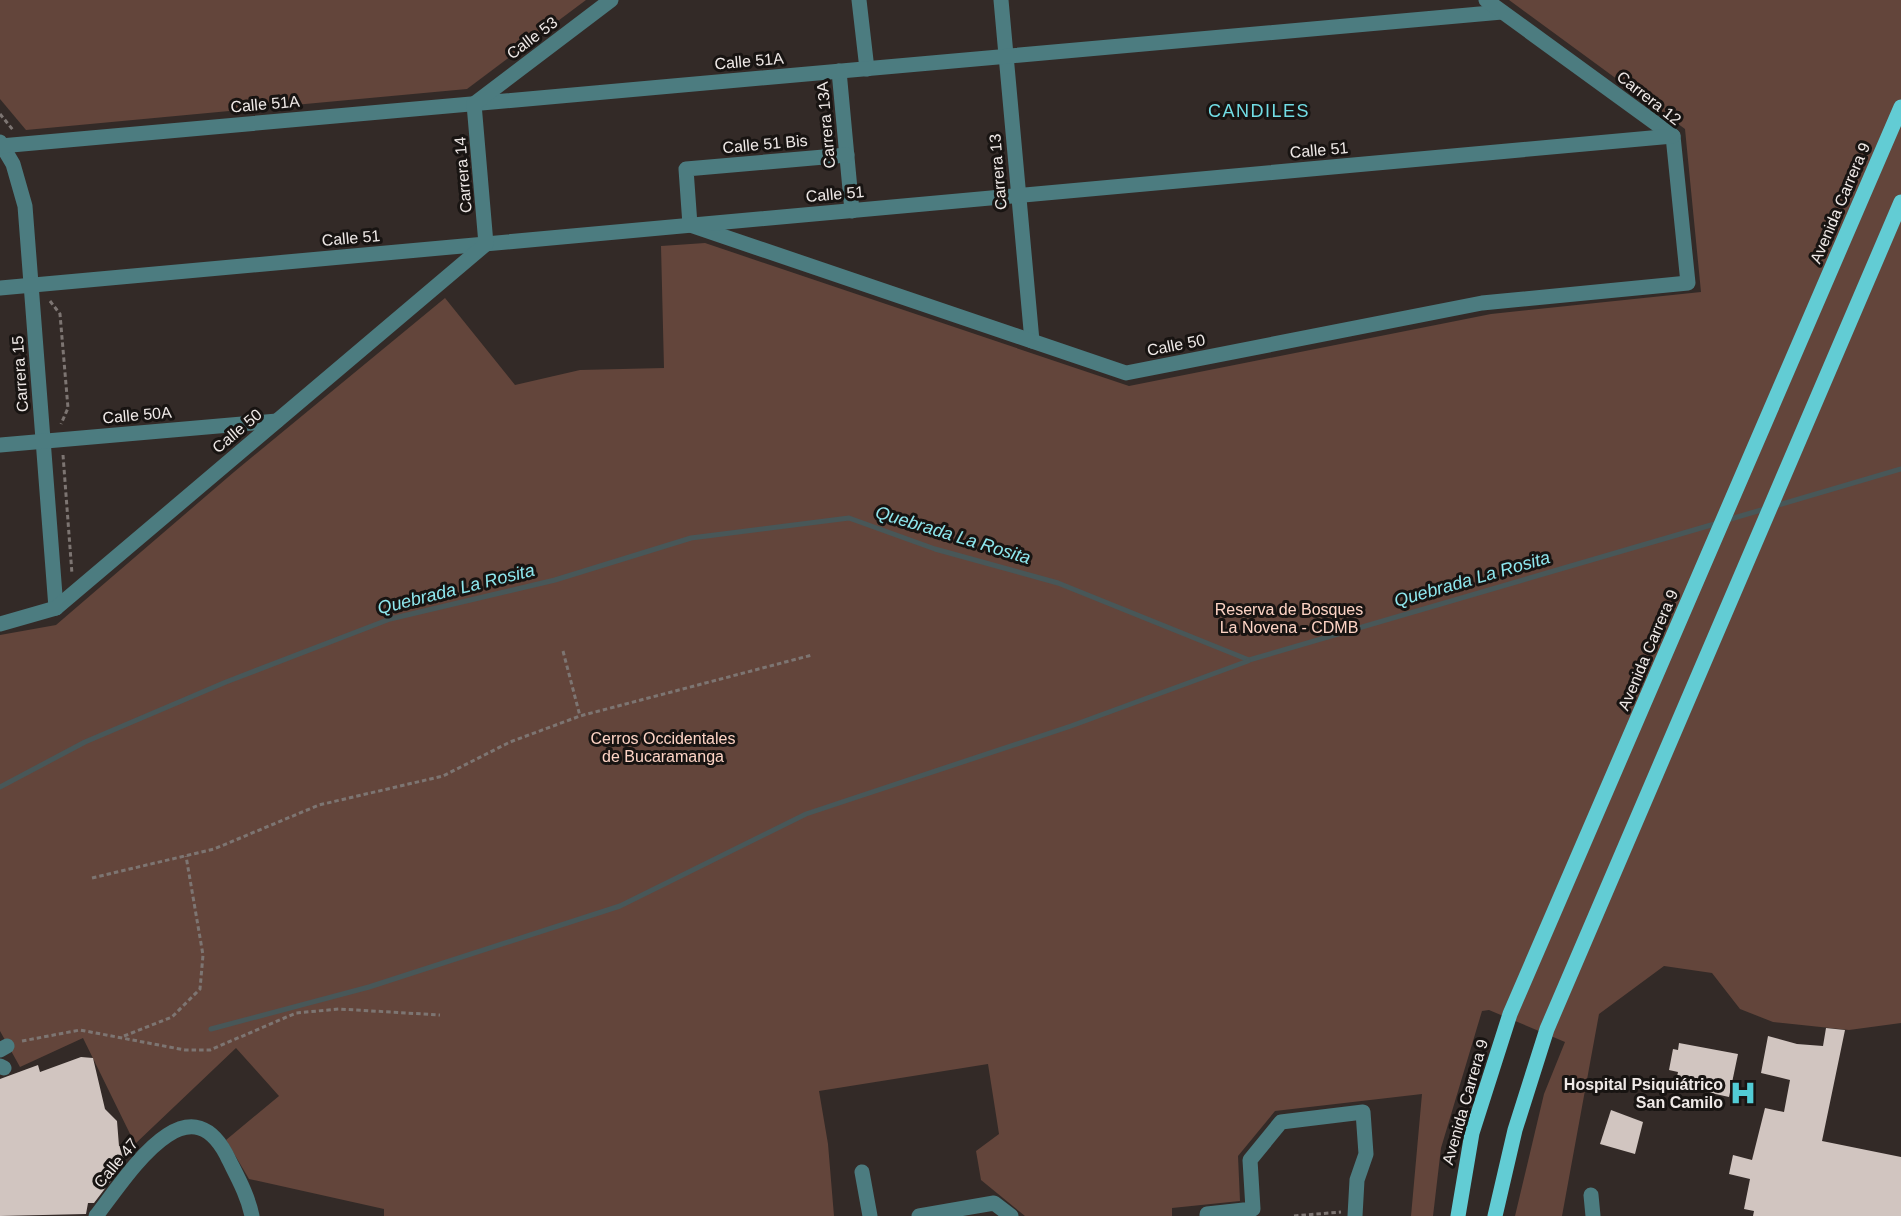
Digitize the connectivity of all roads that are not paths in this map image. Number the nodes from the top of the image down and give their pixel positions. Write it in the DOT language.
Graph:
graph roads {
  1 [pos="611,0"];
  2 [pos="859,0"];
  3 [pos="1001,0"];
  4 [pos="1486,0"];
  5 [pos="1502,12"];
  6 [pos="1006,56"];
  7 [pos="867,69"];
  8 [pos="839,71"];
  9 [pos="474,104"];
  10 [pos="1901,107"];
  11 [pos="1673,136"];
  12 [pos="1,145"];
  13 [pos="846,155"];
  14 [pos="1019,196"];
  15 [pos="1901,202"];
  16 [pos="852,211"];
  17 [pos="690,225"];
  18 [pos="486,244"];
  19 [pos="1688,283"];
  20 [pos="31,285"];
  21 [pos="0,288"];
  22 [pos="1032,341"];
  23 [pos="277,421"];
  24 [pos="44,441"];
  25 [pos="0,445"];
  26 [pos="56,608"];
  27 [pos="0,624"];
  28 [pos="862,1172"];
  29 [pos="1591,1195"];
  30 [pos="1355,1213"];
  31 [pos="1207,1215"];
  32 [pos="96,1216"];
  33 [pos="252,1216"];
  34 [pos="870,1216"];
  35 [pos="920,1216"];
  36 [pos="1011,1216"];
  37 [pos="1458,1216"];
  38 [pos="1495,1216"];
  39 [pos="1593,1216"];
  1 -- 9 [label="street, Calle 53"];
  2 -- 7 [label="street"];
  3 -- 6 [label="street, Carrera 13"];
  4 -- 5 [label="street, Carrera 12"];
  5 -- 6 [label="street, Calle 51A"];
  5 -- 11 [label="street, Carrera 12"];
  6 -- 7 [label="street, Calle 51A"];
  6 -- 14 [label="street, Carrera 13"];
  7 -- 8 [label="street, Calle 51A"];
  8 -- 9 [label="street, Calle 51A"];
  8 -- 13 [label="street, Carrera 13A"];
  9 -- 12 [label="street, Calle 51A"];
  9 -- 18 [label="street, Carrera 14"];
  10 -- 37 [label="main road, Avenida Carrera 9"];
  11 -- 14 [label="street, Calle 51"];
  11 -- 19 [label="street, Carrera 12"];
  12 -- 20 [label="street, Carrera 15"];
  13 -- 16 [label="street, Carrera 13A"];
  13 -- 17 [label="street, Calle 51 Bis"];
  14 -- 16 [label="street, Calle 51"];
  14 -- 22 [label="street, Carrera 13"];
  15 -- 38 [label="main road"];
  16 -- 17 [label="street, Calle 51"];
  17 -- 18 [label="street, Calle 51"];
  17 -- 22 [label="street, Calle 50"];
  18 -- 20 [label="street, Calle 51"];
  18 -- 23 [label="street, Calle 50"];
  19 -- 22 [label="street, Calle 50"];
  20 -- 21 [label="street, Calle 51"];
  20 -- 24 [label="street, Carrera 15"];
  23 -- 24 [label="street, Calle 50A"];
  23 -- 26 [label="street, Calle 50"];
  24 -- 25 [label="street, Calle 50A"];
  24 -- 26 [label="street, Carrera 15"];
  26 -- 27 [label="street, Calle 50"];
  28 -- 34 [label="street"];
  29 -- 39 [label="street"];
  30 -- 31 [label="street"];
  32 -- 33 [label="street, Calle 47"];
  35 -- 36 [label="street"];
}
